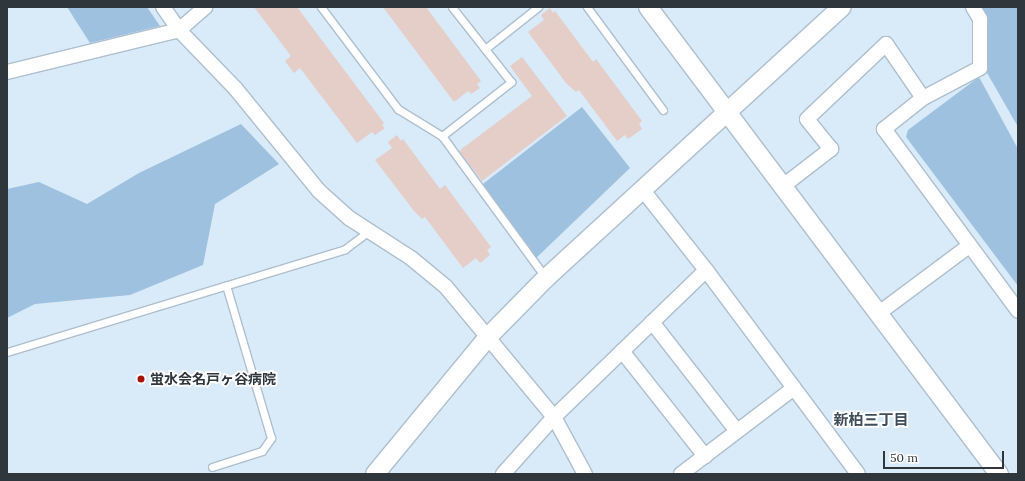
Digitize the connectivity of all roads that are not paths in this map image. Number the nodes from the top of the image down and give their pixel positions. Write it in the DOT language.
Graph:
graph roads {
  1 [pos="163,7"];
  2 [pos="205,7"];
  3 [pos="321,7"];
  4 [pos="452,7"];
  5 [pos="538,7"];
  6 [pos="587,7"];
  7 [pos="648,7"];
  8 [pos="842,7"];
  9 [pos="972,7"];
  10 [pos="179,30"];
  11 [pos="485,49"];
  12 [pos="7,72"];
  13 [pos="924,98"];
  14 [pos="663,110"];
  15 [pos="728,113"];
  16 [pos="442,136"];
  17 [pos="783,186"];
  18 [pos="642,188"];
  19 [pos="369,231"];
  20 [pos="969,246"];
  21 [pos="706,270"];
  22 [pos="546,278"];
  23 [pos="226,285"];
  24 [pos="1018,311"];
  25 [pos="879,313"];
  26 [pos="652,322"];
  27 [pos="488,337"];
  28 [pos="622,351"];
  29 [pos="7,352"];
  30 [pos="794,388"];
  31 [pos="554,417"];
  32 [pos="737,432"];
  33 [pos="705,456"];
  34 [pos="212,467"];
  35 [pos="854,473"];
  36 [pos="375,474"];
  37 [pos="503,474"];
  38 [pos="585,474"];
  39 [pos="681,474"];
  40 [pos="999,474"];
  1 -- 10 [label="street"];
  2 -- 10 [label="street"];
  3 -- 16 [label="lane"];
  4 -- 11 [label="lane"];
  5 -- 11 [label="lane"];
  6 -- 14 [label="lane"];
  7 -- 15 [label="street"];
  8 -- 15 [label="street"];
  9 -- 13 [label="street"];
  10 -- 12 [label="street"];
  10 -- 19 [label="street"];
  11 -- 16 [label="lane"];
  13 -- 17 [label="street"];
  13 -- 20 [label="street"];
  15 -- 17 [label="street"];
  15 -- 18 [label="street"];
  16 -- 22 [label="lane"];
  17 -- 25 [label="street"];
  18 -- 21 [label="street"];
  18 -- 22 [label="street"];
  19 -- 23 [label="lane"];
  19 -- 27 [label="street"];
  20 -- 24 [label="street"];
  20 -- 25 [label="street"];
  21 -- 26 [label="street"];
  21 -- 30 [label="street"];
  22 -- 27 [label="street"];
  23 -- 29 [label="lane"];
  23 -- 34 [label="lane"];
  25 -- 40 [label="street"];
  26 -- 28 [label="street"];
  26 -- 32 [label="street"];
  27 -- 31 [label="street"];
  27 -- 36 [label="street"];
  28 -- 31 [label="street"];
  28 -- 33 [label="street"];
  30 -- 32 [label="street"];
  30 -- 35 [label="street"];
  31 -- 37 [label="street"];
  31 -- 38 [label="street"];
  32 -- 33 [label="street"];
  33 -- 39 [label="street"];
}
